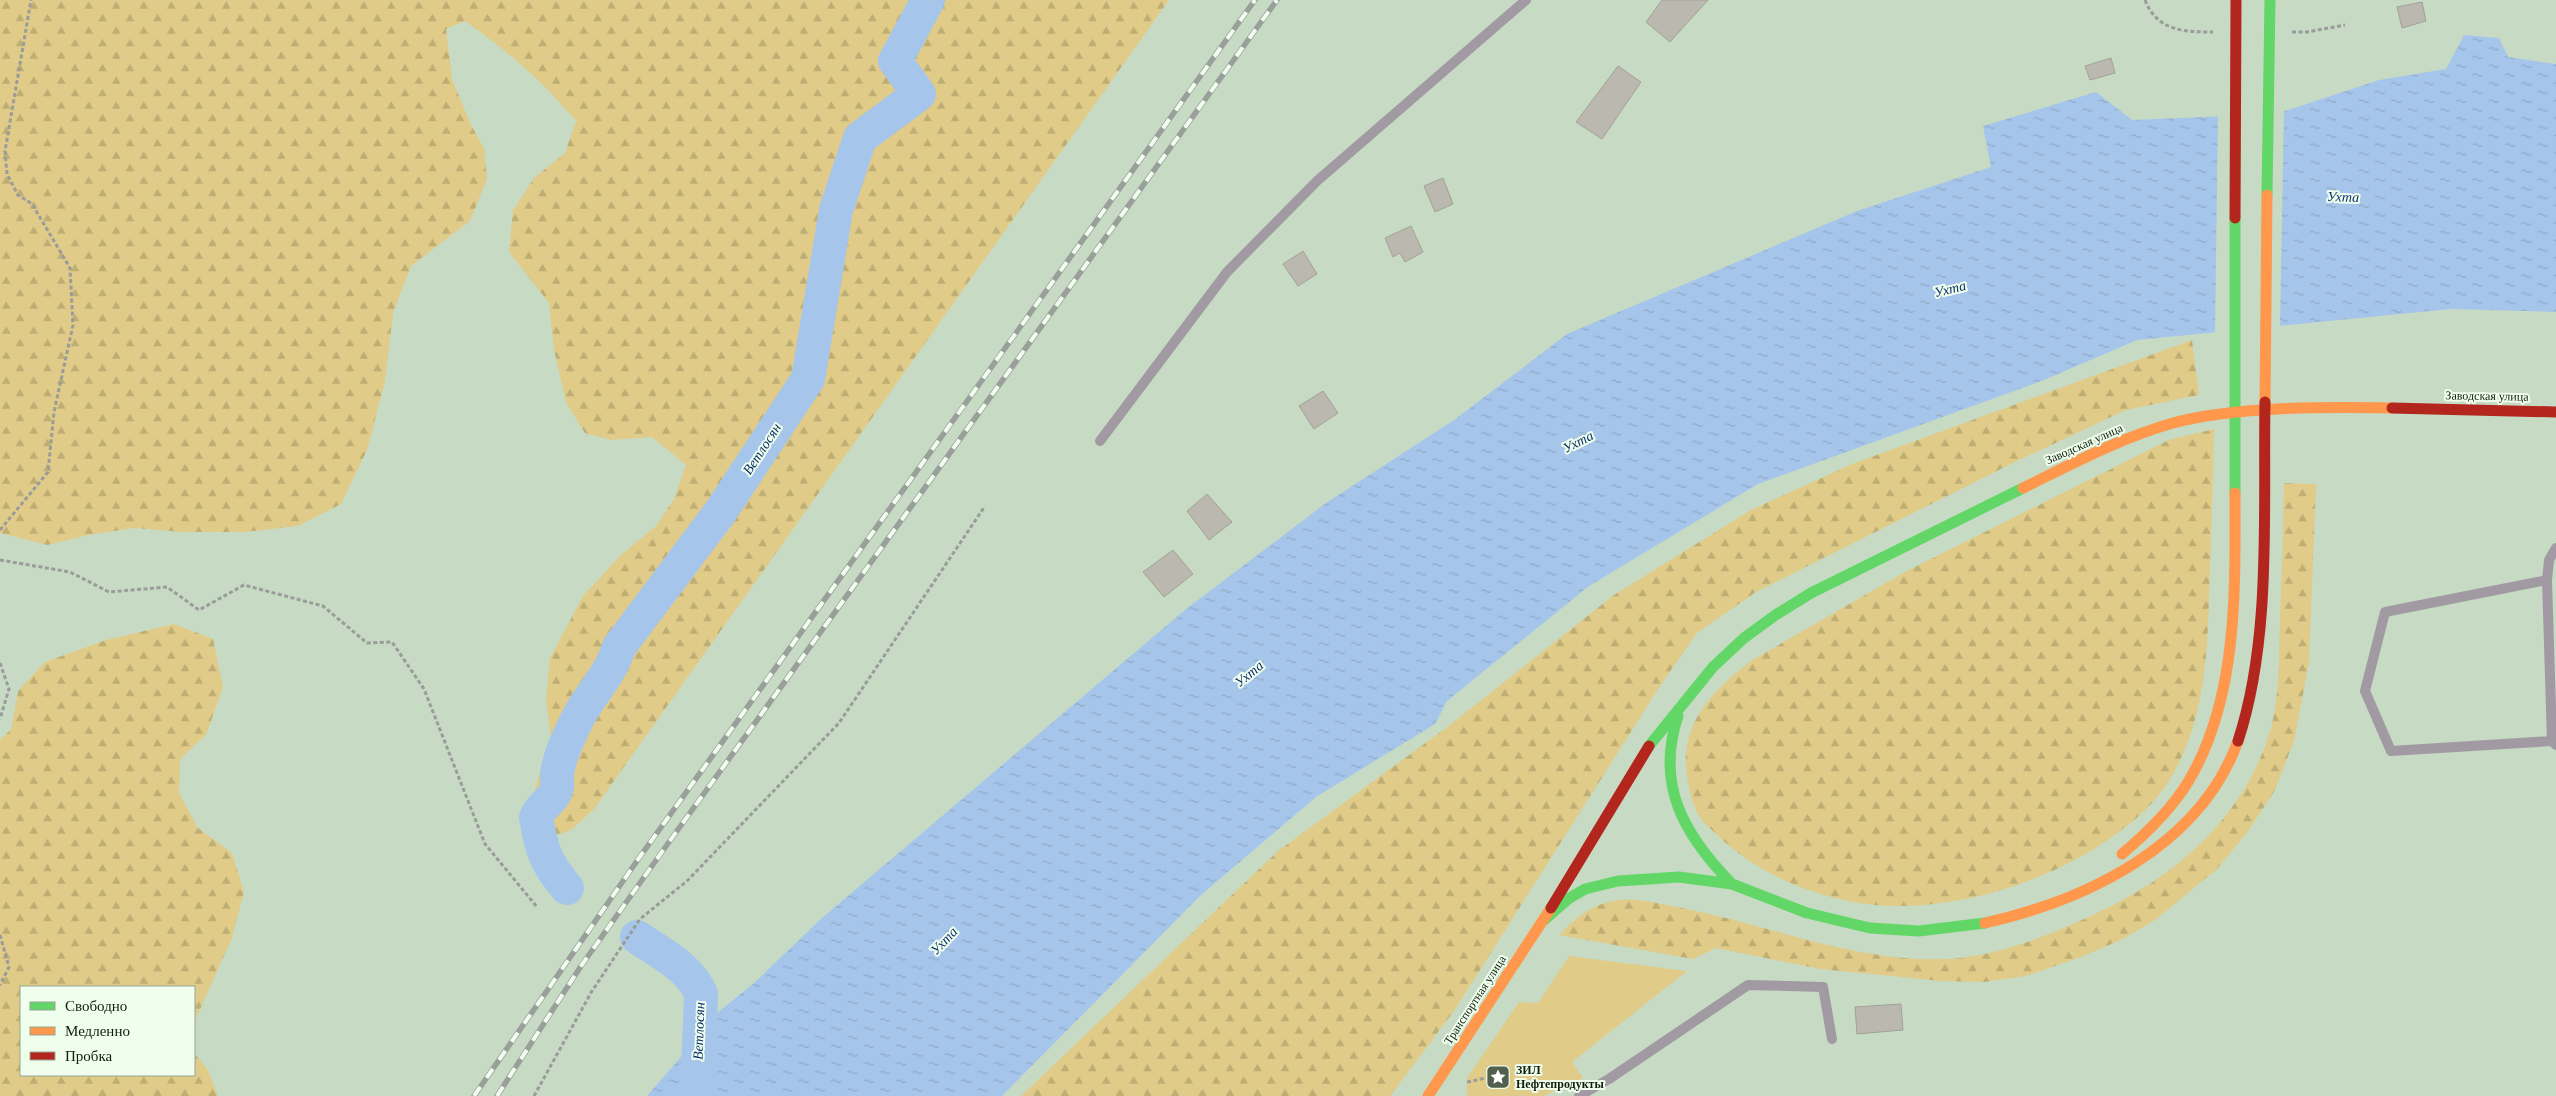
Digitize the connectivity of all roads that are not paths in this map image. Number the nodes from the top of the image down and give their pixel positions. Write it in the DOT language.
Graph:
graph roads {
  1 [pos="1526,0"];
  2 [pos="2236,0"];
  3 [pos="2270,0"];
  4 [pos="2556,412"];
  5 [pos="1100,441"];
  6 [pos="2556,548"];
  7 [pos="2547,580"];
  8 [pos="1687,698"];
  9 [pos="2554,743"];
  10 [pos="1732,884"];
  11 [pos="2017,914"];
  12 [pos="1544,920"];
  13 [pos="1832,1039"];
  14 [pos="1428,1096"];
  15 [pos="1579,1096"];
  1 -- 5 [label="lane"];
  2 -- 11 [label="street"];
  3 -- 11 [label="street"];
  4 -- 8 [label="street, Заводская улица"];
  6 -- 7 [label="lane"];
  7 -- 9 [label="lane"];
  7 -- 9 [label="lane"];
  8 -- 10 [label="street"];
  8 -- 12 [label="street"];
  10 -- 11 [label="street"];
  10 -- 12 [label="street"];
  12 -- 14 [label="street, Транспортная улица"];
  13 -- 15 [label="lane"];
}
